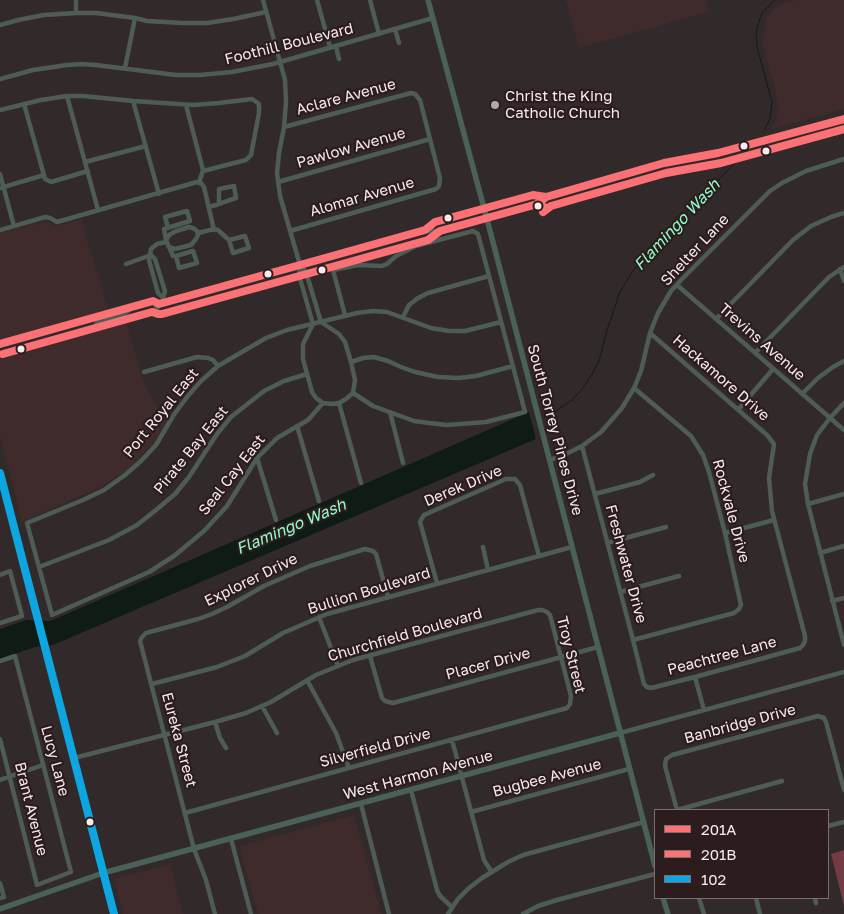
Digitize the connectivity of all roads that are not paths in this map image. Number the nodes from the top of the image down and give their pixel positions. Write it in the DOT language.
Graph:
graph roads {
  1 [pos="76,0"];
  2 [pos="263,0"];
  3 [pos="317,0"];
  4 [pos="370,0"];
  5 [pos="428,0"];
  6 [pos="266,12"];
  7 [pos="76,13"];
  8 [pos="135,18"];
  9 [pos="433,18"];
  10 [pos="0,25"];
  11 [pos="395,29"];
  12 [pos="379,34"];
  13 [pos="399,43"];
  14 [pos="336,46"];
  15 [pos="330,47"];
  16 [pos="339,59"];
  17 [pos="280,62"];
  18 [pos="125,68"];
  19 [pos="0,78"];
  20 [pos="67,96"];
  21 [pos="133,101"];
  22 [pos="24,104"];
  23 [pos="186,104"];
  24 [pos="0,110"];
  25 [pos="844,119"];
  26 [pos="284,127"];
  27 [pos="430,139"];
  28 [pos="146,146"];
  29 [pos="844,159"];
  30 [pos="85,162"];
  31 [pos="88,171"];
  32 [pos="203,171"];
  33 [pos="0,174"];
  34 [pos="44,175"];
  35 [pos="278,182"];
  36 [pos="199,183"];
  37 [pos="2,187"];
  38 [pos="159,194"];
  39 [pos="546,197"];
  40 [pos="219,204"];
  41 [pos="209,207"];
  42 [pos="484,208"];
  43 [pos="98,210"];
  44 [pos="844,213"];
  45 [pos="486,218"];
  46 [pos="14,226"];
  47 [pos="168,228"];
  48 [pos="0,230"];
  49 [pos="214,230"];
  50 [pos="425,230"];
  51 [pos="290,231"];
  52 [pos="198,234"];
  53 [pos="229,240"];
  54 [pos="167,243"];
  55 [pos="151,255"];
  56 [pos="176,256"];
  57 [pos="126,264"];
  58 [pos="300,266"];
  59 [pos="842,268"];
  60 [pos="489,276"];
  61 [pos="844,281"];
  62 [pos="677,285"];
  63 [pos="162,302"];
  64 [pos="132,307"];
  65 [pos="345,315"];
  66 [pos="403,317"];
  67 [pos="716,319"];
  68 [pos="501,322"];
  69 [pos="317,323"];
  70 [pos="95,328"];
  71 [pos="650,333"];
  72 [pos="0,344"];
  73 [pos="755,353"];
  74 [pos="0,354"];
  75 [pos="844,361"];
  76 [pos="351,362"];
  77 [pos="218,366"];
  78 [pos="513,366"];
  79 [pos="773,369"];
  80 [pos="144,372"];
  81 [pos="307,374"];
  82 [pos="634,388"];
  83 [pos="353,393"];
  84 [pos="802,394"];
  85 [pos="323,403"];
  86 [pos="339,403"];
  87 [pos="844,404"];
  88 [pos="738,410"];
  89 [pos="390,412"];
  90 [pos="830,418"];
  91 [pos="297,426"];
  92 [pos="844,430"];
  93 [pos="582,446"];
  94 [pos="258,458"];
  95 [pos="550,460"];
  96 [pos="404,463"];
  97 [pos="0,473"];
  98 [pos="653,475"];
  99 [pos="362,483"];
  100 [pos="595,494"];
  101 [pos="844,494"];
  102 [pos="319,502"];
  103 [pos="808,504"];
  104 [pos="276,520"];
  105 [pos="774,520"];
  106 [pos="666,527"];
  107 [pos="725,533"];
  108 [pos="607,543"];
  109 [pos="844,546"];
  110 [pos="483,547"];
  111 [pos="572,547"];
  112 [pos="820,552"];
  113 [pos="539,556"];
  114 [pos="39,567"];
  115 [pos="488,570"];
  116 [pos="0,575"];
  117 [pos="679,576"];
  118 [pos="436,583"];
  119 [pos="620,592"];
  120 [pos="388,597"];
  121 [pos="844,598"];
  122 [pos="832,601"];
  123 [pos="547,612"];
  124 [pos="319,617"];
  125 [pos="0,623"];
  126 [pos="142,637"];
  127 [pos="633,640"];
  128 [pos="844,645"];
  129 [pos="598,647"];
  130 [pos="370,656"];
  131 [pos="561,657"];
  132 [pos="0,661"];
  133 [pos="338,666"];
  134 [pos="844,672"];
  135 [pos="695,677"];
  136 [pos="307,680"];
  137 [pos="152,684"];
  138 [pos="647,686"];
  139 [pos="570,704"];
  140 [pos="262,706"];
  141 [pos="704,710"];
  142 [pos="215,722"];
  143 [pos="277,733"];
  144 [pos="620,733"];
  145 [pos="165,734"];
  146 [pos="0,739"];
  147 [pos="452,740"];
  148 [pos="226,748"];
  149 [pos="74,758"];
  150 [pos="43,765"];
  151 [pos="349,768"];
  152 [pos="630,769"];
  153 [pos="462,776"];
  154 [pos="10,777"];
  155 [pos="0,780"];
  156 [pos="782,782"];
  157 [pos="411,790"];
  158 [pos="844,790"];
  159 [pos="361,804"];
  160 [pos="677,809"];
  161 [pos="681,809"];
  162 [pos="471,812"];
  163 [pos="185,813"];
  164 [pos="644,822"];
  165 [pos="844,822"];
  166 [pos="829,826"];
  167 [pos="231,839"];
  168 [pos="194,849"];
  169 [pos="654,862"];
  170 [pos="490,872"];
  171 [pos="104,873"];
  172 [pos="654,874"];
  173 [pos="0,882"];
  174 [pos="37,885"];
  175 [pos="2,897"];
  176 [pos="664,899"];
  177 [pos="699,899"];
  178 [pos="756,899"];
  179 [pos="452,907"];
  180 [pos="0,909"];
  181 [pos="114,914"];
  182 [pos="215,914"];
  183 [pos="251,914"];
  184 [pos="389,914"];
  185 [pos="448,914"];
  186 [pos="524,914"];
  187 [pos="668,914"];
  188 [pos="704,914"];
  189 [pos="760,914"];
  1 -- 7 [label="street"];
  2 -- 6 [label="street"];
  3 -- 15 [label="street"];
  4 -- 12 [label="street"];
  5 -- 9 [label="main road, South Torrey Pines Drive"];
  6 -- 8 [label="street"];
  6 -- 17 [label="street"];
  7 -- 8 [label="street"];
  7 -- 10 [label="street"];
  8 -- 18 [label="street"];
  9 -- 11 [label="street, Foothill Boulevard"];
  9 -- 42 [label="main road, South Torrey Pines Drive"];
  11 -- 12 [label="street, Foothill Boulevard"];
  11 -- 13 [label="street"];
  12 -- 14 [label="street, Foothill Boulevard"];
  14 -- 15 [label="street, Foothill Boulevard"];
  14 -- 16 [label="street"];
  15 -- 17 [label="street, Foothill Boulevard"];
  17 -- 18 [label="street, Foothill Boulevard"];
  17 -- 26 [label="street"];
  18 -- 19 [label="street, Foothill Boulevard"];
  20 -- 21 [label="street"];
  20 -- 22 [label="street"];
  20 -- 30 [label="street"];
  21 -- 23 [label="street"];
  21 -- 28 [label="street"];
  22 -- 24 [label="street"];
  22 -- 34 [label="street"];
  23 -- 32 [label="street"];
  23 -- 32 [label="street"];
  25 -- 39 [label="main road"];
  26 -- 27 [label="street, Aclare Avenue"];
  26 -- 35 [label="street"];
  27 -- 35 [label="street, Pawlow Avenue"];
  27 -- 51 [label="street, Alomar Avenue"];
  28 -- 30 [label="street"];
  28 -- 38 [label="street"];
  29 -- 62 [label="street, Shelter Lane"];
  30 -- 31 [label="street"];
  31 -- 34 [label="street"];
  31 -- 43 [label="street"];
  32 -- 36 [label="street"];
  33 -- 37 [label="street"];
  34 -- 37 [label="street"];
  35 -- 51 [label="street"];
  36 -- 38 [label="street"];
  36 -- 41 [label="street"];
  37 -- 46 [label="street"];
  38 -- 43 [label="street"];
  39 -- 42 [label="main road"];
  39 -- 45 [label="main road"];
  40 -- 40 [label="street"];
  40 -- 41 [label="street"];
  41 -- 49 [label="street"];
  42 -- 45 [label="main road, South Torrey Pines Drive"];
  42 -- 50 [label="main road"];
  43 -- 46 [label="street"];
  44 -- 67 [label="street"];
  45 -- 50 [label="main road"];
  45 -- 95 [label="main road, South Torrey Pines Drive"];
  46 -- 48 [label="street"];
  47 -- 47 [label="street"];
  47 -- 54 [label="street"];
  49 -- 52 [label="street"];
  49 -- 53 [label="street"];
  50 -- 58 [label="main road"];
  51 -- 58 [label="street"];
  52 -- 54 [label="street"];
  52 -- 54 [label="street"];
  53 -- 53 [label="street"];
  54 -- 55 [label="street"];
  54 -- 56 [label="street"];
  55 -- 57 [label="street"];
  55 -- 63 [label="street"];
  56 -- 56 [label="street"];
  58 -- 63 [label="main road"];
  58 -- 69 [label="street"];
  58 -- 69 [label="street"];
  59 -- 61 [label="street"];
  59 -- 73 [label="street"];
  60 -- 65 [label="street"];
  60 -- 66 [label="street"];
  60 -- 68 [label="street"];
  62 -- 67 [label="street, Trevins Avenue"];
  62 -- 71 [label="street, Shelter Lane"];
  63 -- 64 [label="main road"];
  63 -- 70 [label="main road"];
  64 -- 70 [label="main road"];
  64 -- 72 [label="main road"];
  65 -- 66 [label="street, Port Royal East"];
  65 -- 69 [label="street, Port Royal East"];
  66 -- 68 [label="street, Port Royal East"];
  67 -- 73 [label="street, Trevins Avenue"];
  68 -- 78 [label="street"];
  69 -- 76 [label="street"];
  69 -- 77 [label="street, Port Royal East"];
  69 -- 81 [label="street"];
  70 -- 74 [label="main road"];
  71 -- 82 [label="street, Shelter Lane"];
  71 -- 88 [label="street, Hackamore Drive"];
  73 -- 79 [label="street, Trevins Avenue"];
  75 -- 84 [label="street"];
  76 -- 78 [label="street"];
  76 -- 83 [label="street"];
  77 -- 80 [label="street"];
  77 -- 114 [label="street, Port Royal East"];
  78 -- 89 [label="street"];
  79 -- 84 [label="street, Trevins Avenue"];
  79 -- 88 [label="street"];
  81 -- 85 [label="street"];
  81 -- 114 [label="street, Pirate Bay East"];
  82 -- 93 [label="street, Shelter Lane"];
  82 -- 107 [label="street, Rockvale Drive"];
  83 -- 86 [label="street"];
  83 -- 89 [label="street"];
  84 -- 90 [label="street, Trevins Avenue"];
  85 -- 86 [label="street"];
  85 -- 91 [label="street, Seal Cay East"];
  86 -- 99 [label="street"];
  87 -- 90 [label="street"];
  88 -- 105 [label="street, Hackamore Drive"];
  89 -- 96 [label="street"];
  90 -- 92 [label="street, Trevins Avenue"];
  90 -- 103 [label="street"];
  91 -- 94 [label="street, Seal Cay East"];
  91 -- 102 [label="street"];
  93 -- 95 [label="street, Shelter Lane"];
  93 -- 100 [label="street, Freshwater Drive"];
  94 -- 104 [label="street"];
  94 -- 114 [label="street, Seal Cay East"];
  95 -- 111 [label="main road, South Torrey Pines Drive"];
  97 -- 149 [label="main road"];
  98 -- 100 [label="street"];
  100 -- 108 [label="street, Freshwater Drive"];
  101 -- 103 [label="street"];
  103 -- 112 [label="street"];
  105 -- 107 [label="street"];
  105 -- 135 [label="street, Peachtree Lane"];
  106 -- 108 [label="street"];
  107 -- 127 [label="street, Rockvale Drive"];
  108 -- 119 [label="street, Freshwater Drive"];
  109 -- 112 [label="street"];
  110 -- 115 [label="street"];
  111 -- 113 [label="street, Bullion Boulevard"];
  111 -- 129 [label="main road, South Torrey Pines Drive"];
  112 -- 122 [label="street"];
  113 -- 115 [label="street, Bullion Boulevard"];
  113 -- 118 [label="street, Derek Drive"];
  115 -- 118 [label="street, Bullion Boulevard"];
  116 -- 125 [label="street"];
  117 -- 119 [label="street"];
  118 -- 120 [label="street, Bullion Boulevard"];
  119 -- 127 [label="street, Freshwater Drive"];
  120 -- 124 [label="street, Bullion Boulevard"];
  120 -- 126 [label="street, Explorer Drive"];
  121 -- 122 [label="street"];
  122 -- 128 [label="street"];
  123 -- 130 [label="street, Churchfield Boulevard"];
  123 -- 131 [label="street, Troy Street"];
  124 -- 133 [label="street"];
  124 -- 137 [label="street, Bullion Boulevard"];
  126 -- 137 [label="street, Eureka Street"];
  127 -- 138 [label="street, Freshwater Drive"];
  129 -- 131 [label="street, Placer Drive"];
  129 -- 144 [label="main road, South Torrey Pines Drive"];
  130 -- 131 [label="street, Placer Drive"];
  130 -- 133 [label="street, Churchfield Boulevard"];
  131 -- 139 [label="street, Troy Street"];
  132 -- 150 [label="street, Lucy Lane"];
  133 -- 136 [label="street, Churchfield Boulevard"];
  134 -- 141 [label="street, West Harmon Avenue"];
  135 -- 138 [label="street, Peachtree Lane"];
  135 -- 141 [label="street"];
  136 -- 140 [label="street, Churchfield Boulevard"];
  136 -- 151 [label="street"];
  137 -- 145 [label="street, Eureka Street"];
  139 -- 147 [label="street, Silverfield Drive"];
  140 -- 142 [label="street, Churchfield Boulevard"];
  140 -- 143 [label="street"];
  141 -- 144 [label="street, West Harmon Avenue"];
  142 -- 145 [label="street, Churchfield Boulevard"];
  142 -- 148 [label="street"];
  144 -- 152 [label="main road, South Torrey Pines Drive"];
  144 -- 153 [label="main road, West Harmon Avenue"];
  145 -- 149 [label="street, Churchfield Boulevard"];
  145 -- 163 [label="street, Eureka Street"];
  146 -- 154 [label="street, Brant Avenue"];
  147 -- 151 [label="street, Silverfield Drive"];
  147 -- 153 [label="street"];
  149 -- 171 [label="main road"];
  150 -- 154 [label="street"];
  150 -- 174 [label="street, Lucy Lane"];
  151 -- 163 [label="street, Silverfield Drive"];
  152 -- 162 [label="street, Bugbee Avenue"];
  152 -- 164 [label="main road, South Torrey Pines Drive"];
  153 -- 157 [label="main road, West Harmon Avenue"];
  153 -- 162 [label="street"];
  154 -- 155 [label="street"];
  154 -- 174 [label="street, Brant Avenue"];
  156 -- 161 [label="street"];
  157 -- 159 [label="main road, West Harmon Avenue"];
  157 -- 179 [label="street"];
  158 -- 160 [label="street, Banbridge Drive"];
  159 -- 167 [label="main road, West Harmon Avenue"];
  159 -- 184 [label="street"];
  162 -- 170 [label="street"];
  163 -- 168 [label="street, Eureka Street"];
  164 -- 169 [label="main road, South Torrey Pines Drive"];
  164 -- 170 [label="street"];
  165 -- 166 [label="street"];
  167 -- 168 [label="main road, West Harmon Avenue"];
  167 -- 183 [label="street"];
  168 -- 171 [label="main road, West Harmon Avenue"];
  168 -- 182 [label="street, Eureka Street"];
  170 -- 179 [label="street"];
  171 -- 180 [label="main road, West Harmon Avenue"];
  171 -- 181 [label="main road"];
  172 -- 186 [label="street"];
  173 -- 175 [label="street"];
  176 -- 187 [label="main road"];
  177 -- 188 [label="street"];
  178 -- 189 [label="street"];
  179 -- 185 [label="street"];
}
